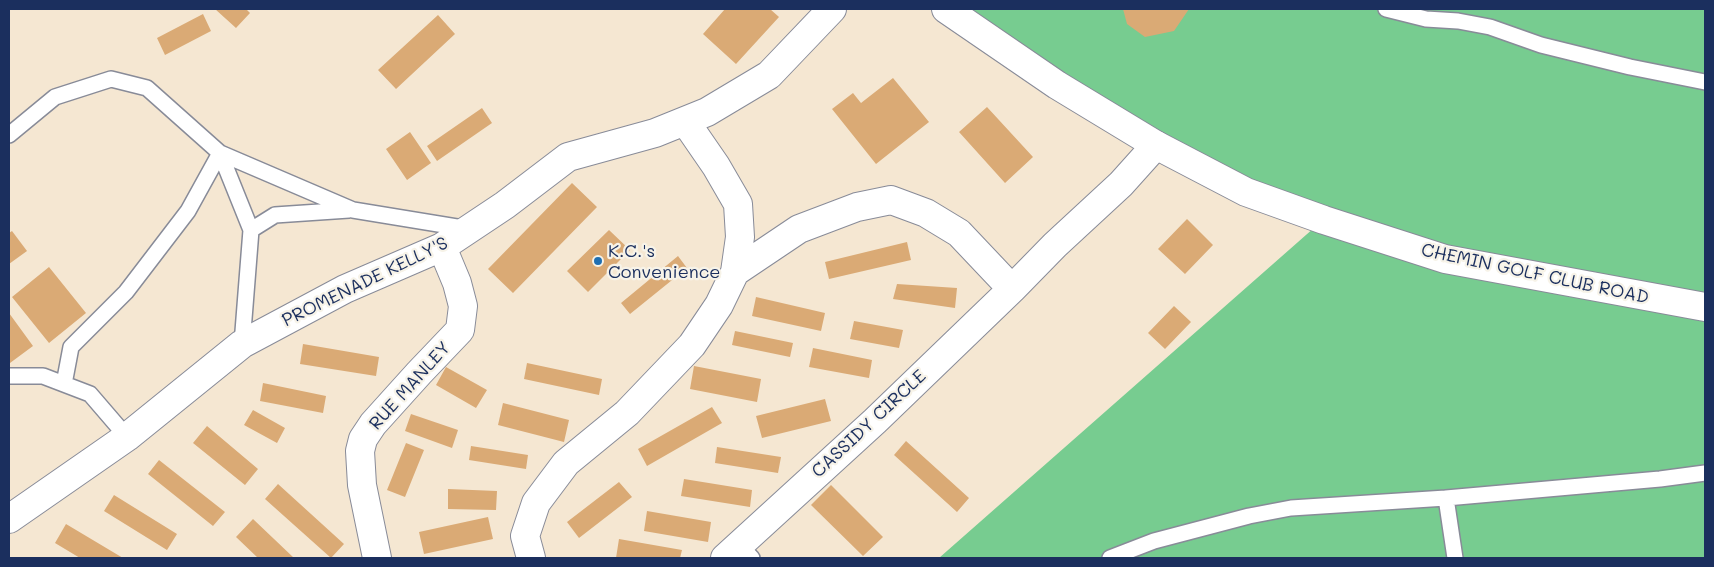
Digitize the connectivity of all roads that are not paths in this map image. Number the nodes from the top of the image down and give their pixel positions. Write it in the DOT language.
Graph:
graph roads {
  1 [pos="832,9"];
  2 [pos="946,9"];
  3 [pos="1386,9"];
  4 [pos="1705,82"];
  5 [pos="685,121"];
  6 [pos="9,135"];
  7 [pos="1156,146"];
  8 [pos="220,153"];
  9 [pos="353,210"];
  10 [pos="469,229"];
  11 [pos="251,230"];
  12 [pos="442,247"];
  13 [pos="734,272"];
  14 [pos="1012,289"];
  15 [pos="1705,307"];
  16 [pos="242,344"];
  17 [pos="9,376"];
  18 [pos="64,384"];
  19 [pos="127,437"];
  20 [pos="1705,473"];
  21 [pos="1446,498"];
  22 [pos="9,519"];
  23 [pos="739,554"];
  24 [pos="376,558"];
  25 [pos="531,558"];
  26 [pos="1110,558"];
  27 [pos="1456,558"];
  1 -- 5 [label="street, PROMENADE KELLY'S"];
  2 -- 7 [label="street, CHEMIN GOLF CLUB ROAD"];
  3 -- 4 [label="lane"];
  5 -- 10 [label="street, PROMENADE KELLY'S"];
  5 -- 13 [label="street"];
  6 -- 8 [label="lane"];
  7 -- 14 [label="street, CASSIDY CIRCLE"];
  7 -- 15 [label="street, CHEMIN GOLF CLUB ROAD"];
  8 -- 9 [label="lane"];
  8 -- 11 [label="lane"];
  8 -- 18 [label="lane"];
  9 -- 10 [label="lane"];
  9 -- 11 [label="lane"];
  10 -- 12 [label="street, PROMENADE KELLY'S"];
  11 -- 16 [label="lane"];
  12 -- 16 [label="street, PROMENADE KELLY'S"];
  12 -- 24 [label="street, RUE MANLEY"];
  13 -- 14 [label="street"];
  13 -- 25 [label="street"];
  14 -- 23 [label="street, CASSIDY CIRCLE"];
  16 -- 19 [label="street, PROMENADE KELLY'S"];
  17 -- 18 [label="lane"];
  18 -- 19 [label="lane"];
  19 -- 22 [label="street, PROMENADE KELLY'S"];
  20 -- 21 [label="lane"];
  21 -- 26 [label="lane"];
  21 -- 27 [label="lane"];
}
